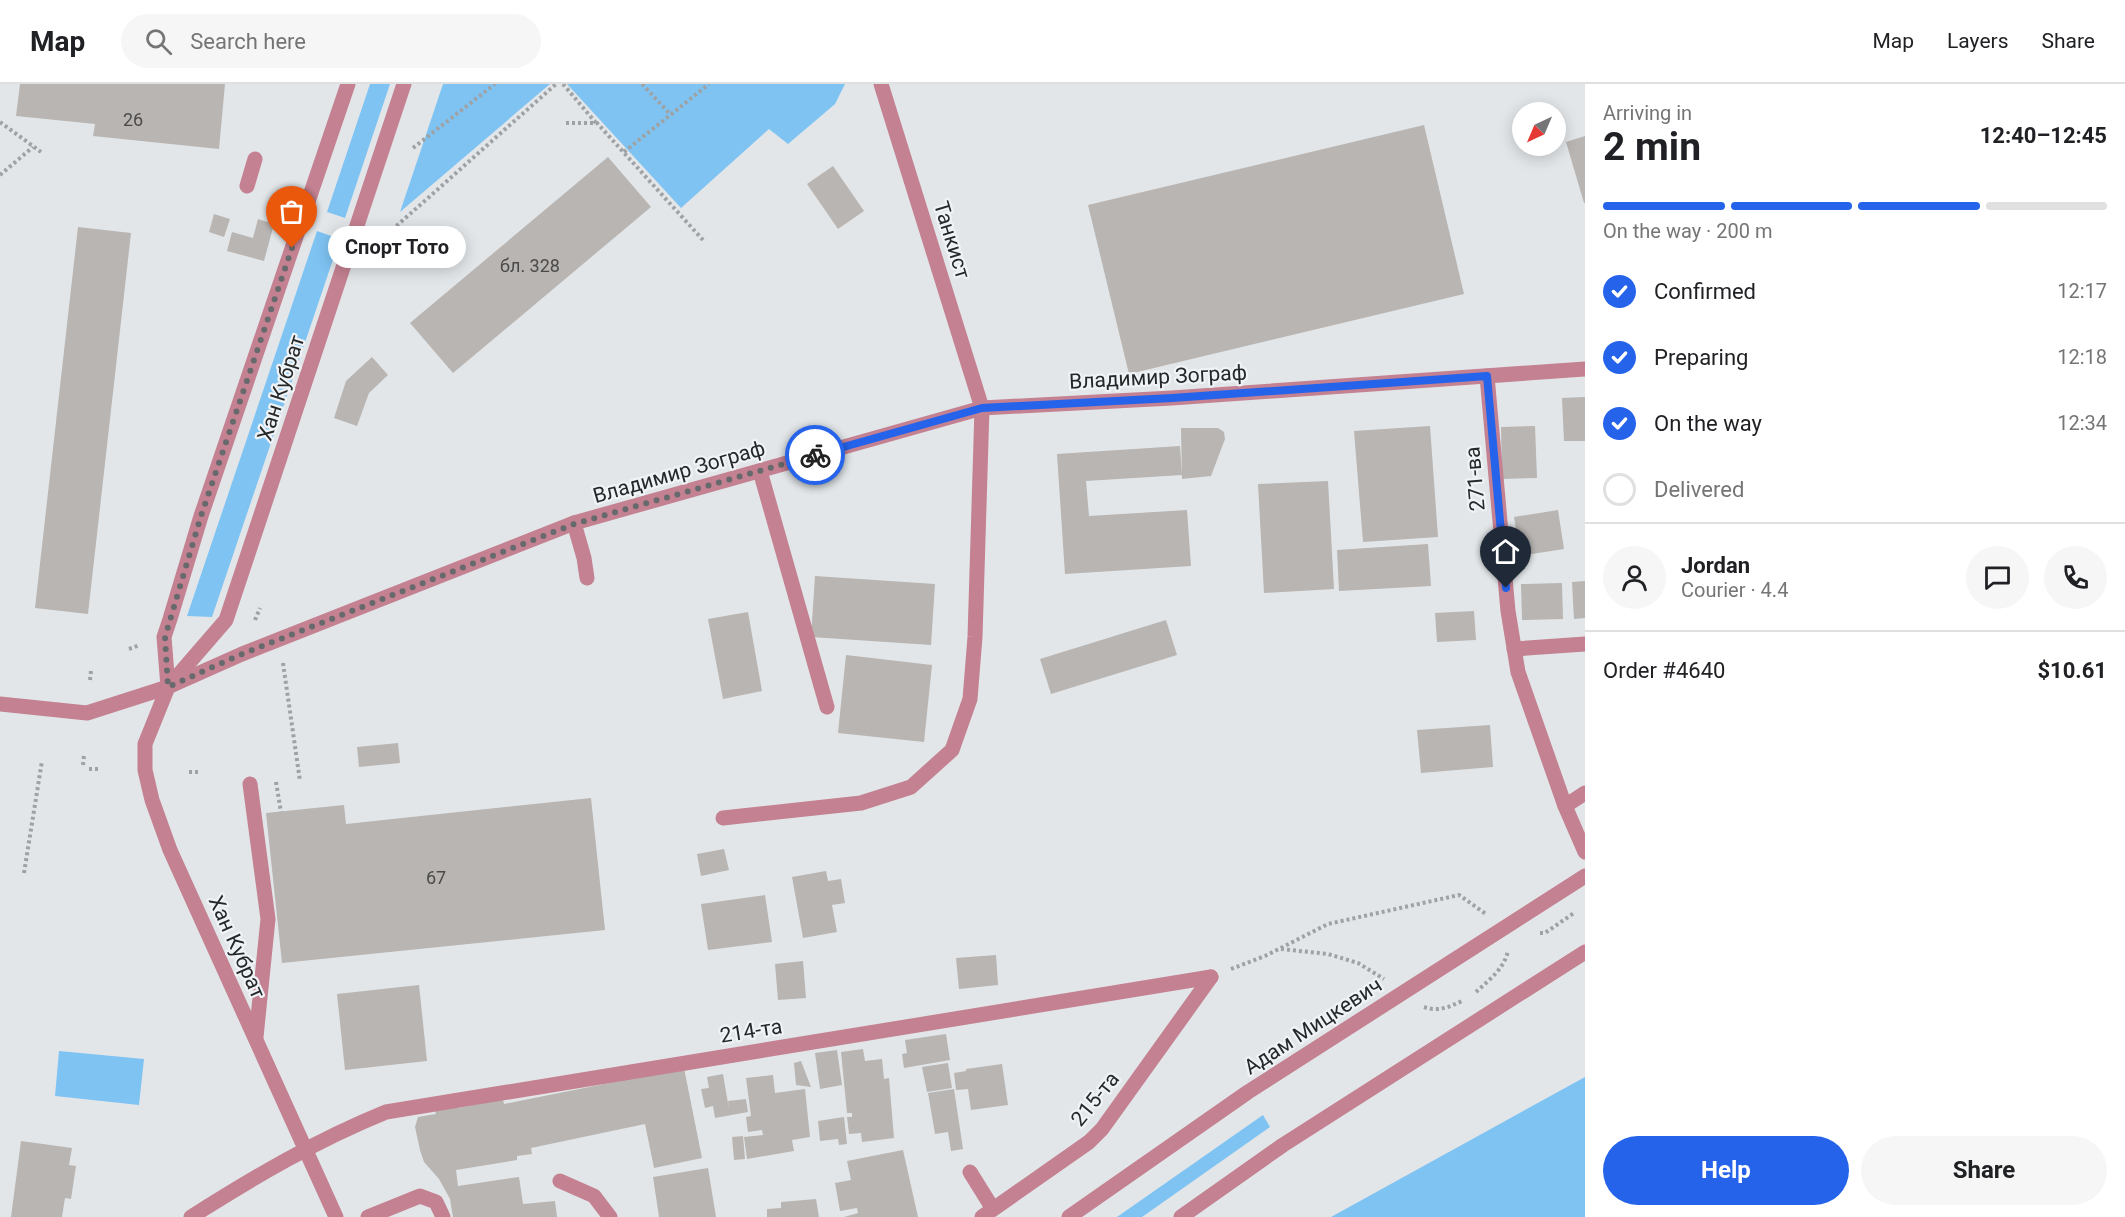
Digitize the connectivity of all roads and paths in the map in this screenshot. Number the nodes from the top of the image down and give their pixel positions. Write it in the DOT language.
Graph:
graph roads {
  1 [pos="348,84"];
  2 [pos="404,84"];
  3 [pos="495,84"];
  4 [pos="556,84"];
  5 [pos="563,84"];
  6 [pos="642,84"];
  7 [pos="709,84"];
  8 [pos="882,84"];
  9 [pos="671,115"];
  10 [pos="0,122"];
  11 [pos="566,123"];
  12 [pos="597,123"];
  13 [pos="33,147"];
  14 [pos="413,148"];
  15 [pos="40,152"];
  16 [pos="624,152"];
  17 [pos="255,159"];
  18 [pos="0,175"];
  19 [pos="247,186"];
  20 [pos="376,237"];
  21 [pos="703,240"];
  22 [pos="1585,369"];
  23 [pos="1487,376"];
  24 [pos="982,408"];
  25 [pos="760,471"];
  26 [pos="574,524"];
  27 [pos="587,578"];
  28 [pos="260,608"];
  29 [pos="255,620"];
  30 [pos="279,639"];
  31 [pos="1585,644"];
  32 [pos="140,645"];
  33 [pos="129,649"];
  34 [pos="1514,649"];
  35 [pos="91,671"];
  36 [pos="90,680"];
  37 [pos="168,687"];
  38 [pos="0,704"];
  39 [pos="827,707"];
  40 [pos="84,755"];
  41 [pos="42,761"];
  42 [pos="83,765"];
  43 [pos="89,769"];
  44 [pos="98,769"];
  45 [pos="189,772"];
  46 [pos="198,772"];
  47 [pos="300,781"];
  48 [pos="276,782"];
  49 [pos="250,784"];
  50 [pos="1585,793"];
  51 [pos="1565,806"];
  52 [pos="281,812"];
  53 [pos="723,818"];
  54 [pos="1585,852"];
  55 [pos="24,873"];
  56 [pos="1585,876"];
  57 [pos="1578,908"];
  58 [pos="1491,918"];
  59 [pos="1533,934"];
  60 [pos="1585,952"];
  61 [pos="1211,977"];
  62 [pos="256,1040"];
  63 [pos="305,1149"];
  64 [pos="970,1172"];
  65 [pos="560,1181"];
  66 [pos="987,1213"];
  67 [pos="191,1217"];
  68 [pos="336,1217"];
  69 [pos="368,1217"];
  70 [pos="443,1217"];
  71 [pos="610,1217"];
  72 [pos="1069,1217"];
  73 [pos="1181,1217"];
  1 -- 37 [label="street, Хан Кубрат"];
  2 -- 37 [label="street, Хан Кубрат"];
  3 -- 14 [label="path"];
  4 -- 20 [label="path"];
  5 -- 12 [label="path"];
  6 -- 9 [label="path"];
  7 -- 9 [label="path"];
  8 -- 24 [label="street, Танкист"];
  9 -- 16 [label="path"];
  10 -- 13 [label="path"];
  11 -- 12 [label="path"];
  12 -- 16 [label="path"];
  13 -- 15 [label="path"];
  13 -- 18 [label="path"];
  16 -- 21 [label="path"];
  17 -- 19 [label="street"];
  22 -- 23 [label="street, Владимир Зограф"];
  23 -- 24 [label="street, Владимир Зограф"];
  23 -- 34 [label="street, 271-ва"];
  24 -- 25 [label="street, Владимир Зограф"];
  24 -- 53 [label="street, Танкист"];
  25 -- 26 [label="street, Владимир Зограф"];
  25 -- 39 [label="street"];
  26 -- 27 [label="street"];
  26 -- 30 [label="street, Владимир Зограф"];
  28 -- 29 [label="path"];
  30 -- 37 [label="street, Владимир Зограф"];
  30 -- 47 [label="path"];
  31 -- 34 [label="street"];
  32 -- 33 [label="path"];
  34 -- 51 [label="street, 271-ва"];
  35 -- 36 [label="path"];
  37 -- 38 [label="street, Владимир Зограф"];
  37 -- 62 [label="street, Хан Кубрат"];
  40 -- 42 [label="path"];
  41 -- 55 [label="path"];
  43 -- 44 [label="path"];
  45 -- 46 [label="path"];
  48 -- 52 [label="path"];
  49 -- 62 [label="street"];
  50 -- 51 [label="street"];
  51 -- 54 [label="street, 271-ва"];
  56 -- 72 [label="street, Адам Мицкевич"];
  57 -- 59 [label="path"];
  58 -- 61 [label="path"];
  60 -- 73 [label="street"];
  61 -- 63 [label="street, 214-та"];
  61 -- 66 [label="street, 215-та"];
  62 -- 63 [label="street, Хан Кубрат"];
  63 -- 67 [label="street, 214-та"];
  63 -- 68 [label="street, Хан Кубрат"];
  64 -- 66 [label="street"];
  65 -- 71 [label="street"];
  69 -- 70 [label="street"];
}
